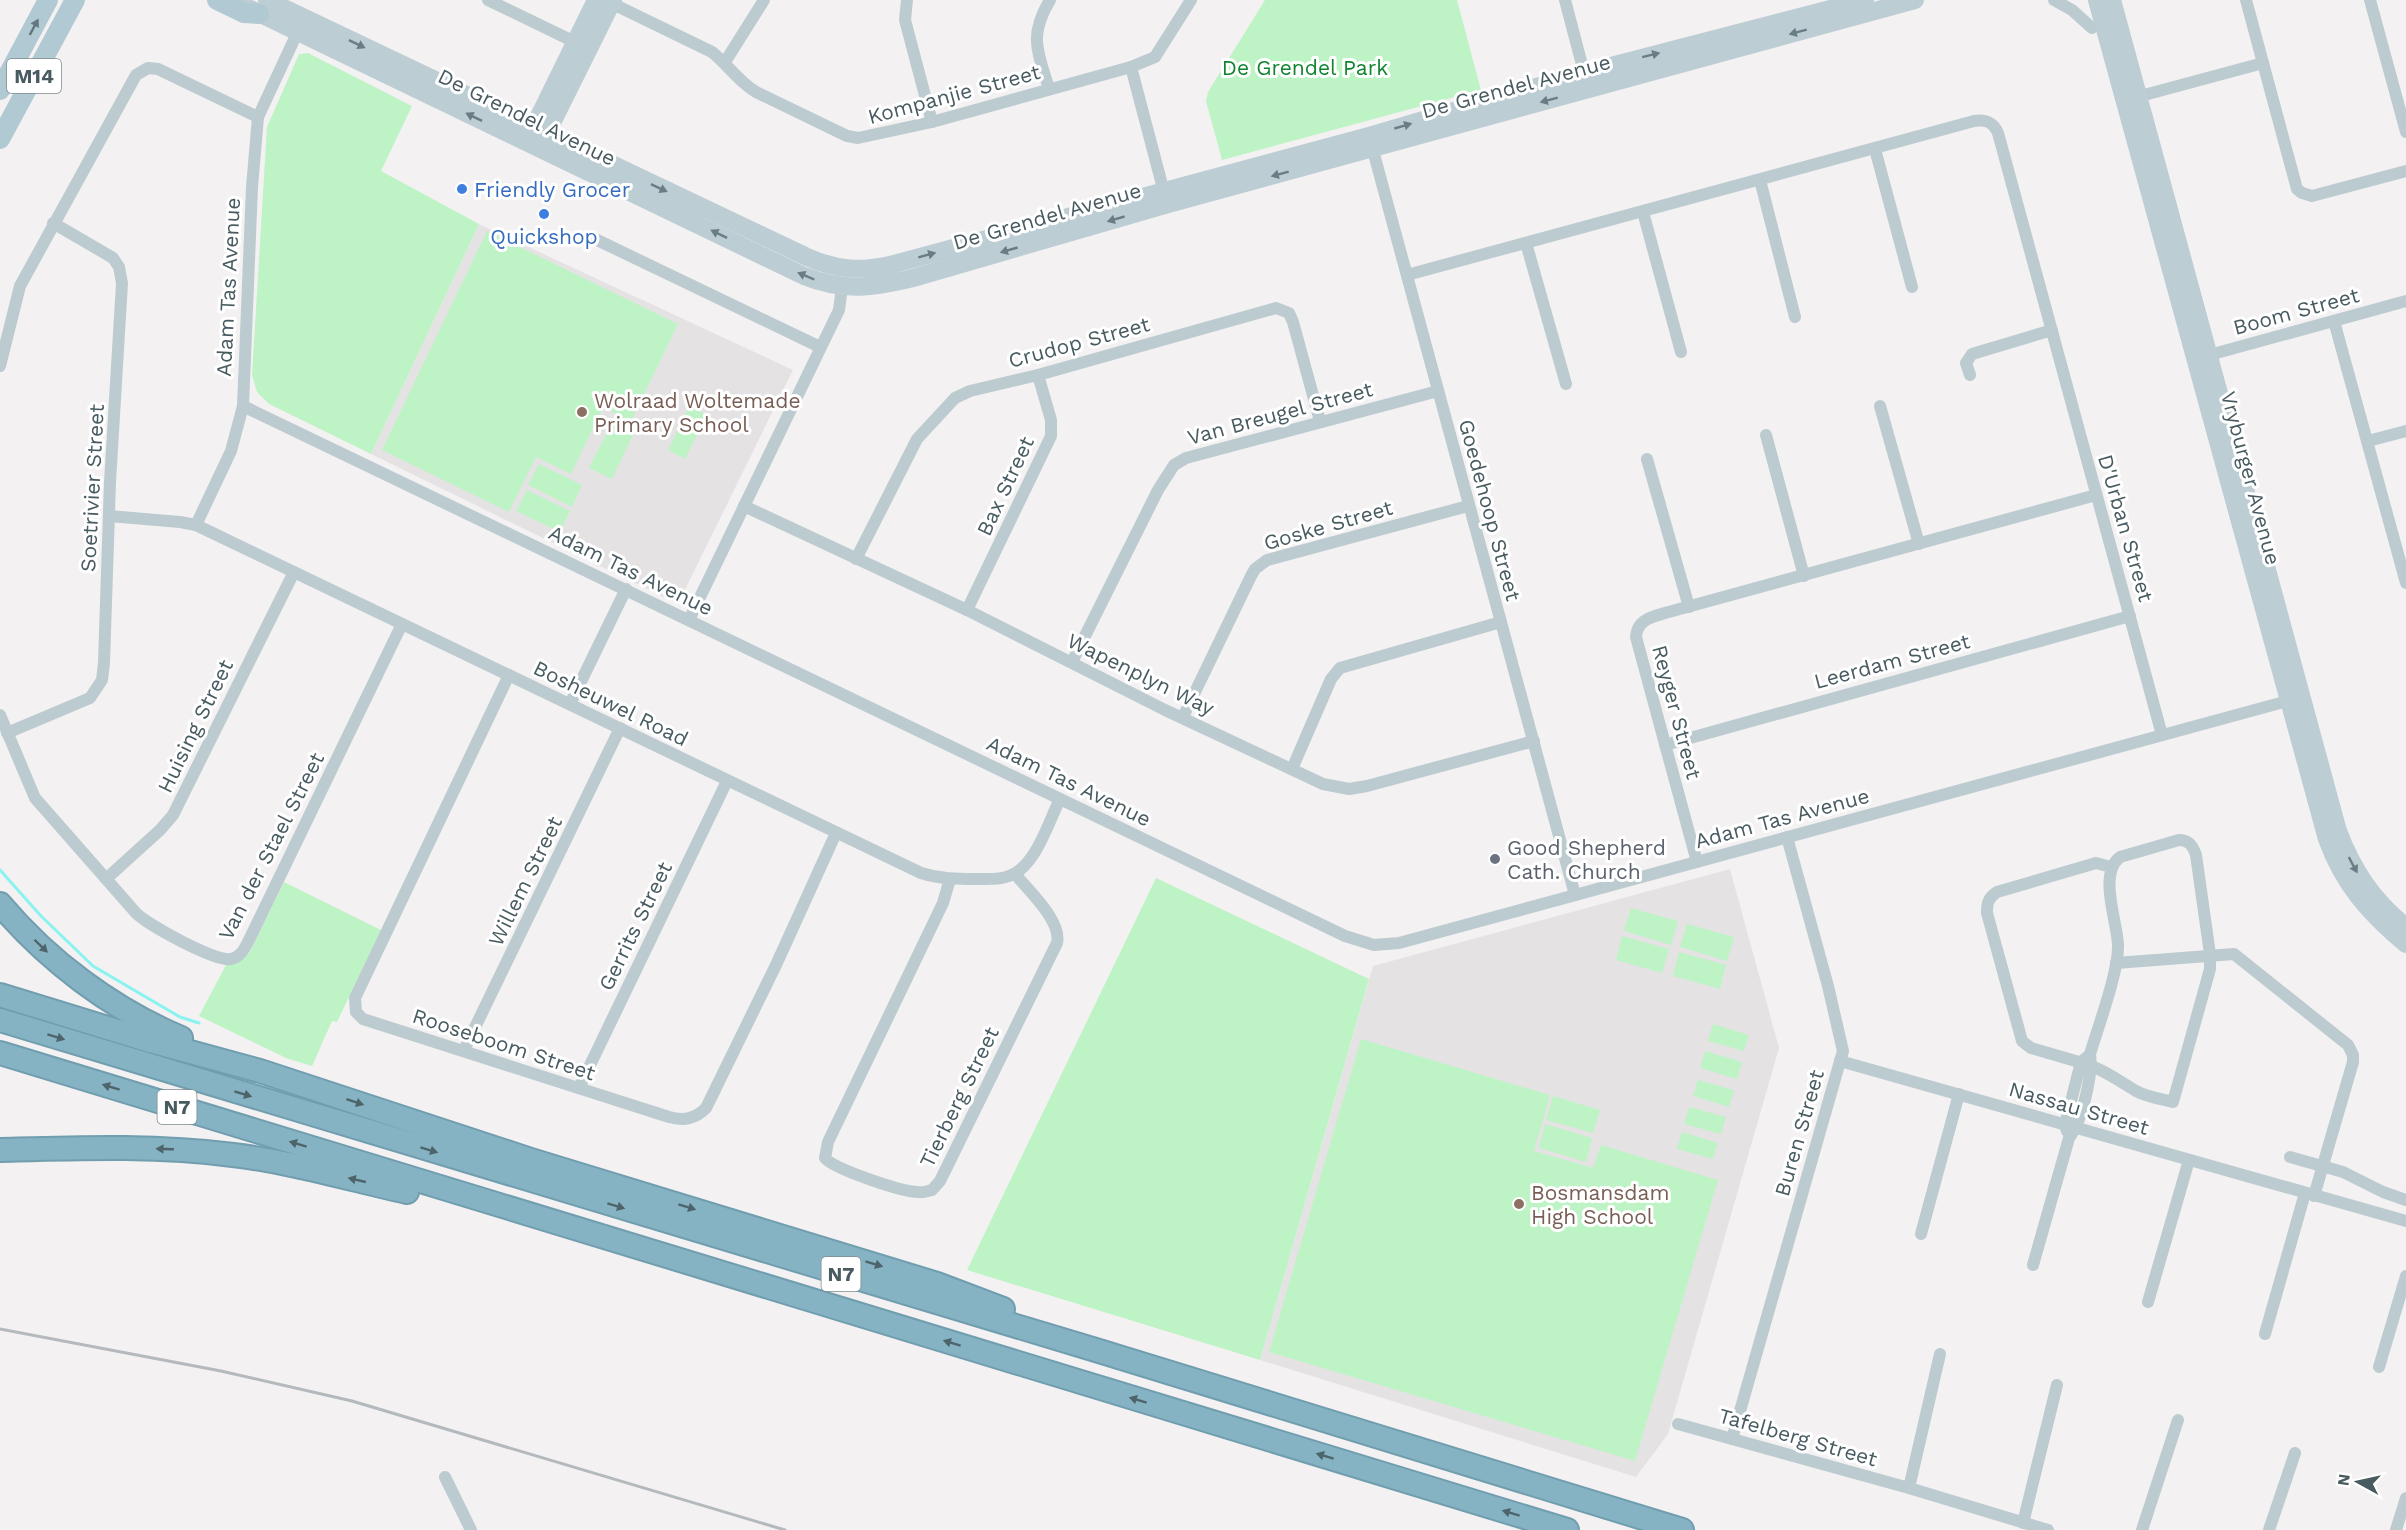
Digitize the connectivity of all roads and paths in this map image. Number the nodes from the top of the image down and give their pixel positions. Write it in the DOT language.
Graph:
graph roads {
  1 [pos="48,0"];
  2 [pos="217,0"];
  3 [pos="231,0"];
  4 [pos="488,0"];
  5 [pos="764,0"];
  6 [pos="907,0"];
  7 [pos="1050,0"];
  8 [pos="1191,0"];
  9 [pos="1565,0"];
  10 [pos="1864,0"];
  11 [pos="1915,0"];
  12 [pos="2054,0"];
  13 [pos="2097,0"];
  14 [pos="2112,0"];
  15 [pos="2246,0"];
  16 [pos="2370,0"];
  17 [pos="606,1"];
  18 [pos="74,4"];
  19 [pos="263,7"];
  20 [pos="301,25"];
  21 [pos="2092,28"];
  22 [pos="581,45"];
  23 [pos="725,62"];
  24 [pos="2263,63"];
  25 [pos="1131,67"];
  26 [pos="1586,81"];
  27 [pos="1049,89"];
  28 [pos="0,90"];
  29 [pos="2132,99"];
  30 [pos="258,117"];
  31 [pos="932,122"];
  32 [pos="2406,132"];
  33 [pos="536,138"];
  34 [pos="0,139"];
  35 [pos="1371,142"];
  36 [pos="1875,149"];
  37 [pos="2406,171"];
  38 [pos="1760,180"];
  39 [pos="1166,198"];
  40 [pos="1643,212"];
  41 [pos="53,223"];
  42 [pos="595,239"];
  43 [pos="1526,243"];
  44 [pos="826,264"];
  45 [pos="870,269"];
  46 [pos="1407,275"];
  47 [pos="842,287"];
  48 [pos="1912,287"];
  49 [pos="2406,301"];
  50 [pos="1795,317"];
  51 [pos="2334,321"];
  52 [pos="2052,330"];
  53 [pos="820,347"];
  54 [pos="1681,352"];
  55 [pos="2202,357"];
  56 [pos="0,366"];
  57 [pos="1038,375"];
  58 [pos="1970,375"];
  59 [pos="1566,384"];
  60 [pos="1438,391"];
  61 [pos="243,406"];
  62 [pos="1880,406"];
  63 [pos="1320,421"];
  64 [pos="2406,431"];
  65 [pos="1766,435"];
  66 [pos="2368,441"];
  67 [pos="1647,459"];
  68 [pos="2096,495"];
  69 [pos="744,506"];
  70 [pos="1468,506"];
  71 [pos="109,516"];
  72 [pos="196,525"];
  73 [pos="1920,544"];
  74 [pos="856,559"];
  75 [pos="294,572"];
  76 [pos="1804,576"];
  77 [pos="2406,583"];
  78 [pos="626,589"];
  79 [pos="1689,607"];
  80 [pos="967,610"];
  81 [pos="2130,616"];
  82 [pos="689,620"];
  83 [pos="1501,622"];
  84 [pos="402,624"];
  85 [pos="1072,662"];
  86 [pos="509,675"];
  87 [pos="2294,699"];
  88 [pos="570,704"];
  89 [pos="0,715"];
  90 [pos="1183,717"];
  91 [pos="620,728"];
  92 [pos="7,733"];
  93 [pos="2162,735"];
  94 [pos="1534,741"];
  95 [pos="1665,745"];
  96 [pos="1292,770"];
  97 [pos="727,781"];
  98 [pos="1060,800"];
  99 [pos="836,833"];
  100 [pos="1787,837"];
  101 [pos="1697,861"];
  102 [pos="2111,867"];
  103 [pos="1016,874"];
  104 [pos="106,879"];
  105 [pos="950,879"];
  106 [pos="1575,895"];
  107 [pos="0,904"];
  108 [pos="2406,927"];
  109 [pos="2406,944"];
  110 [pos="2210,954"];
  111 [pos="2116,963"];
  112 [pos="0,995"];
  113 [pos="0,1020"];
  114 [pos="464,1050"];
  115 [pos="0,1053"];
  116 [pos="1840,1061"];
  117 [pos="2088,1061"];
  118 [pos="260,1071"];
  119 [pos="579,1088"];
  120 [pos="1959,1094"];
  121 [pos="2070,1130"];
  122 [pos="0,1150"];
  123 [pos="2290,1158"];
  124 [pos="2189,1160"];
  125 [pos="2323,1166"];
  126 [pos="2309,1195"];
  127 [pos="2406,1200"];
  128 [pos="2406,1221"];
  129 [pos="578,1229"];
  130 [pos="1921,1234"];
  131 [pos="2033,1265"];
  132 [pos="2406,1276"];
  133 [pos="2148,1302"];
  134 [pos="2265,1335"];
  135 [pos="1099,1351"];
  136 [pos="1940,1354"];
  137 [pos="2379,1367"];
  138 [pos="2057,1385"];
  139 [pos="2178,1420"];
  140 [pos="1677,1424"];
  141 [pos="1732,1439"];
  142 [pos="2295,1453"];
  143 [pos="445,1477"];
  144 [pos="1909,1488"];
  145 [pos="2406,1498"];
  146 [pos="2023,1523"];
  147 [pos="471,1530"];
  148 [pos="1568,1530"];
  149 [pos="1682,1530"];
  150 [pos="2048,1530"];
  151 [pos="2142,1530"];
  152 [pos="2269,1530"];
  153 [pos="2396,1530"];
  28 -- 1 [label="main road, M14, one-way"];
  2 -- 19 [label="main road"];
  3 -- 19 [label="street, De Grendel Avenue"];
  4 -- 22 [label="street"];
  5 -- 23 [label="street"];
  6 -- 31 [label="street"];
  7 -- 27 [label="street"];
  8 -- 25 [label="street, Kompanjie Street"];
  9 -- 26 [label="street"];
  26 -- 10 [label="street, De Grendel Avenue, one-way"];
  11 -- 26 [label="street, De Grendel Avenue, one-way"];
  12 -- 21 [label="street"];
  13 -- 29 [label="street, Vryburger Avenue"];
  14 -- 29 [label="street, Vryburger Avenue"];
  15 -- 24 [label="street"];
  16 -- 32 [label="street"];
  17 -- 22 [label="street"];
  17 -- 23 [label="street, Kompanjie Street"];
  18 -- 34 [label="main road, M14"];
  19 -- 20 [label="street, De Grendel Avenue"];
  20 -- 30 [label="street, Adam Tas Avenue"];
  20 -- 33 [label="street, De Grendel Avenue"];
  22 -- 33 [label="street"];
  23 -- 31 [label="street, Kompanjie Street"];
  24 -- 29 [label="street"];
  24 -- 37 [label="street"];
  25 -- 27 [label="street, Kompanjie Street"];
  25 -- 39 [label="street"];
  26 -- 35 [label="street, De Grendel Avenue"];
  27 -- 31 [label="street, Kompanjie Street"];
  29 -- 55 [label="street, Vryburger Avenue"];
  30 -- 41 [label="street"];
  30 -- 61 [label="street, Adam Tas Avenue"];
  33 -- 44 [label="street, De Grendel Avenue, one-way"];
  47 -- 33 [label="street, De Grendel Avenue, one-way"];
  35 -- 39 [label="street, De Grendel Avenue"];
  35 -- 46 [label="street, Goedehoop Street"];
  36 -- 38 [label="street, D'Urban Street"];
  36 -- 48 [label="street"];
  36 -- 52 [label="street, D'Urban Street"];
  38 -- 40 [label="street, D'Urban Street"];
  38 -- 50 [label="street"];
  45 -- 39 [label="street, De Grendel Avenue, one-way"];
  39 -- 47 [label="street, De Grendel Avenue, one-way"];
  40 -- 43 [label="street, D'Urban Street"];
  40 -- 54 [label="street"];
  41 -- 56 [label="street"];
  41 -- 71 [label="street, Soetrivier Street"];
  42 -- 53 [label="street"];
  43 -- 46 [label="street, D'Urban Street"];
  43 -- 59 [label="street"];
  44 -- 45 [label="street, De Grendel Avenue"];
  44 -- 47 [label="street"];
  45 -- 47 [label="street"];
  46 -- 60 [label="street, Goedehoop Street"];
  47 -- 53 [label="street"];
  49 -- 51 [label="street, Boom Street"];
  51 -- 55 [label="street, Boom Street"];
  51 -- 66 [label="street"];
  52 -- 58 [label="street"];
  52 -- 68 [label="street, D'Urban Street"];
  53 -- 69 [label="street"];
  55 -- 87 [label="street, Vryburger Avenue"];
  57 -- 63 [label="street, Crudop Street"];
  57 -- 74 [label="street, Crudop Street"];
  57 -- 80 [label="street, Bax Street"];
  60 -- 63 [label="street, Van Breugel Street"];
  60 -- 70 [label="street, Goedehoop Street"];
  61 -- 72 [label="street"];
  61 -- 78 [label="street, Adam Tas Avenue"];
  62 -- 73 [label="street"];
  63 -- 85 [label="street, Van Breugel Street"];
  64 -- 66 [label="street"];
  65 -- 76 [label="street"];
  66 -- 77 [label="street"];
  67 -- 79 [label="street"];
  68 -- 73 [label="street, Reyger Street"];
  68 -- 81 [label="street, D'Urban Street"];
  69 -- 74 [label="street, Wapenplyn Way"];
  69 -- 82 [label="street"];
  70 -- 83 [label="street, Goedehoop Street"];
  70 -- 90 [label="street, Goske Street"];
  71 -- 72 [label="street, Bosheuwel Road"];
  71 -- 92 [label="street, Soetrivier Street"];
  72 -- 75 [label="street, Bosheuwel Road"];
  73 -- 76 [label="street, Reyger Street"];
  74 -- 80 [label="street, Wapenplyn Way"];
  75 -- 84 [label="street, Bosheuwel Road"];
  75 -- 104 [label="street, Huising Street"];
  76 -- 79 [label="street, Reyger Street"];
  78 -- 82 [label="street, Adam Tas Avenue"];
  78 -- 88 [label="street"];
  79 -- 95 [label="street, Reyger Street"];
  80 -- 85 [label="street, Wapenplyn Way"];
  81 -- 93 [label="street, D'Urban Street"];
  81 -- 95 [label="street, Leerdam Street"];
  82 -- 98 [label="street, Adam Tas Avenue"];
  83 -- 94 [label="street, Goedehoop Street"];
  83 -- 96 [label="street"];
  84 -- 86 [label="street, Bosheuwel Road"];
  84 -- 104 [label="street, Van der Stael Street"];
  85 -- 90 [label="street, Wapenplyn Way"];
  86 -- 88 [label="street, Bosheuwel Road"];
  86 -- 114 [label="street, Rooseboom Street"];
  87 -- 93 [label="street, Adam Tas Avenue"];
  87 -- 108 [label="street, Vryburger Avenue, one-way"];
  87 -- 109 [label="street, Vryburger Avenue"];
  88 -- 91 [label="street, Bosheuwel Road"];
  89 -- 92 [label="street, Van der Stael Street"];
  90 -- 96 [label="street, Wapenplyn Way"];
  91 -- 97 [label="street, Bosheuwel Road"];
  91 -- 114 [label="street, Willem Street"];
  92 -- 104 [label="street, Van der Stael Street"];
  93 -- 100 [label="street, Adam Tas Avenue"];
  94 -- 96 [label="street, Wapenplyn Way"];
  94 -- 106 [label="street, Goedehoop Street"];
  95 -- 101 [label="street, Reyger Street"];
  97 -- 99 [label="street, Bosheuwel Road"];
  97 -- 119 [label="street, Gerrits Street"];
  98 -- 103 [label="street"];
  98 -- 106 [label="street, Adam Tas Avenue"];
  99 -- 105 [label="street, Bosheuwel Road"];
  99 -- 119 [label="street, Rooseboom Street"];
  100 -- 101 [label="street, Adam Tas Avenue"];
  100 -- 116 [label="street, Buren Street"];
  101 -- 106 [label="street, Adam Tas Avenue"];
  102 -- 110 [label="street"];
  102 -- 111 [label="street"];
  102 -- 117 [label="street"];
  103 -- 105 [label="street, Bosheuwel Road"];
  103 -- 105 [label="street, Tierberg Street"];
  107 -- 118 [label="highway, one-way"];
  110 -- 111 [label="street"];
  110 -- 117 [label="street"];
  110 -- 125 [label="street"];
  111 -- 117 [label="street"];
  112 -- 118 [label="highway"];
  113 -- 135 [label="highway, N7, one-way"];
  114 -- 119 [label="street, Rooseboom Street"];
  129 -- 115 [label="highway, N7, one-way"];
  116 -- 120 [label="street, Nassau Street"];
  116 -- 141 [label="street, Buren Street"];
  117 -- 121 [label="street"];
  118 -- 135 [label="highway, one-way"];
  120 -- 121 [label="street, Nassau Street"];
  120 -- 130 [label="street"];
  121 -- 124 [label="street, Nassau Street"];
  121 -- 131 [label="street, Nassau Street"];
  129 -- 122 [label="highway, one-way"];
  123 -- 125 [label="street"];
  124 -- 126 [label="street, Nassau Street"];
  124 -- 133 [label="street"];
  125 -- 126 [label="street"];
  125 -- 127 [label="street"];
  126 -- 128 [label="street, Nassau Street"];
  126 -- 134 [label="street"];
  148 -- 129 [label="highway, N7, one-way"];
  132 -- 137 [label="street"];
  135 -- 149 [label="highway, N7"];
  136 -- 144 [label="street"];
  138 -- 146 [label="street"];
  139 -- 151 [label="street"];
  140 -- 141 [label="street, Tafelberg Street"];
  141 -- 144 [label="street, Tafelberg Street"];
  142 -- 152 [label="street"];
  143 -- 147 [label="street"];
  144 -- 146 [label="street, Tafelberg Street"];
  145 -- 153 [label="street"];
  146 -- 150 [label="street, Tafelberg Street"];
}
